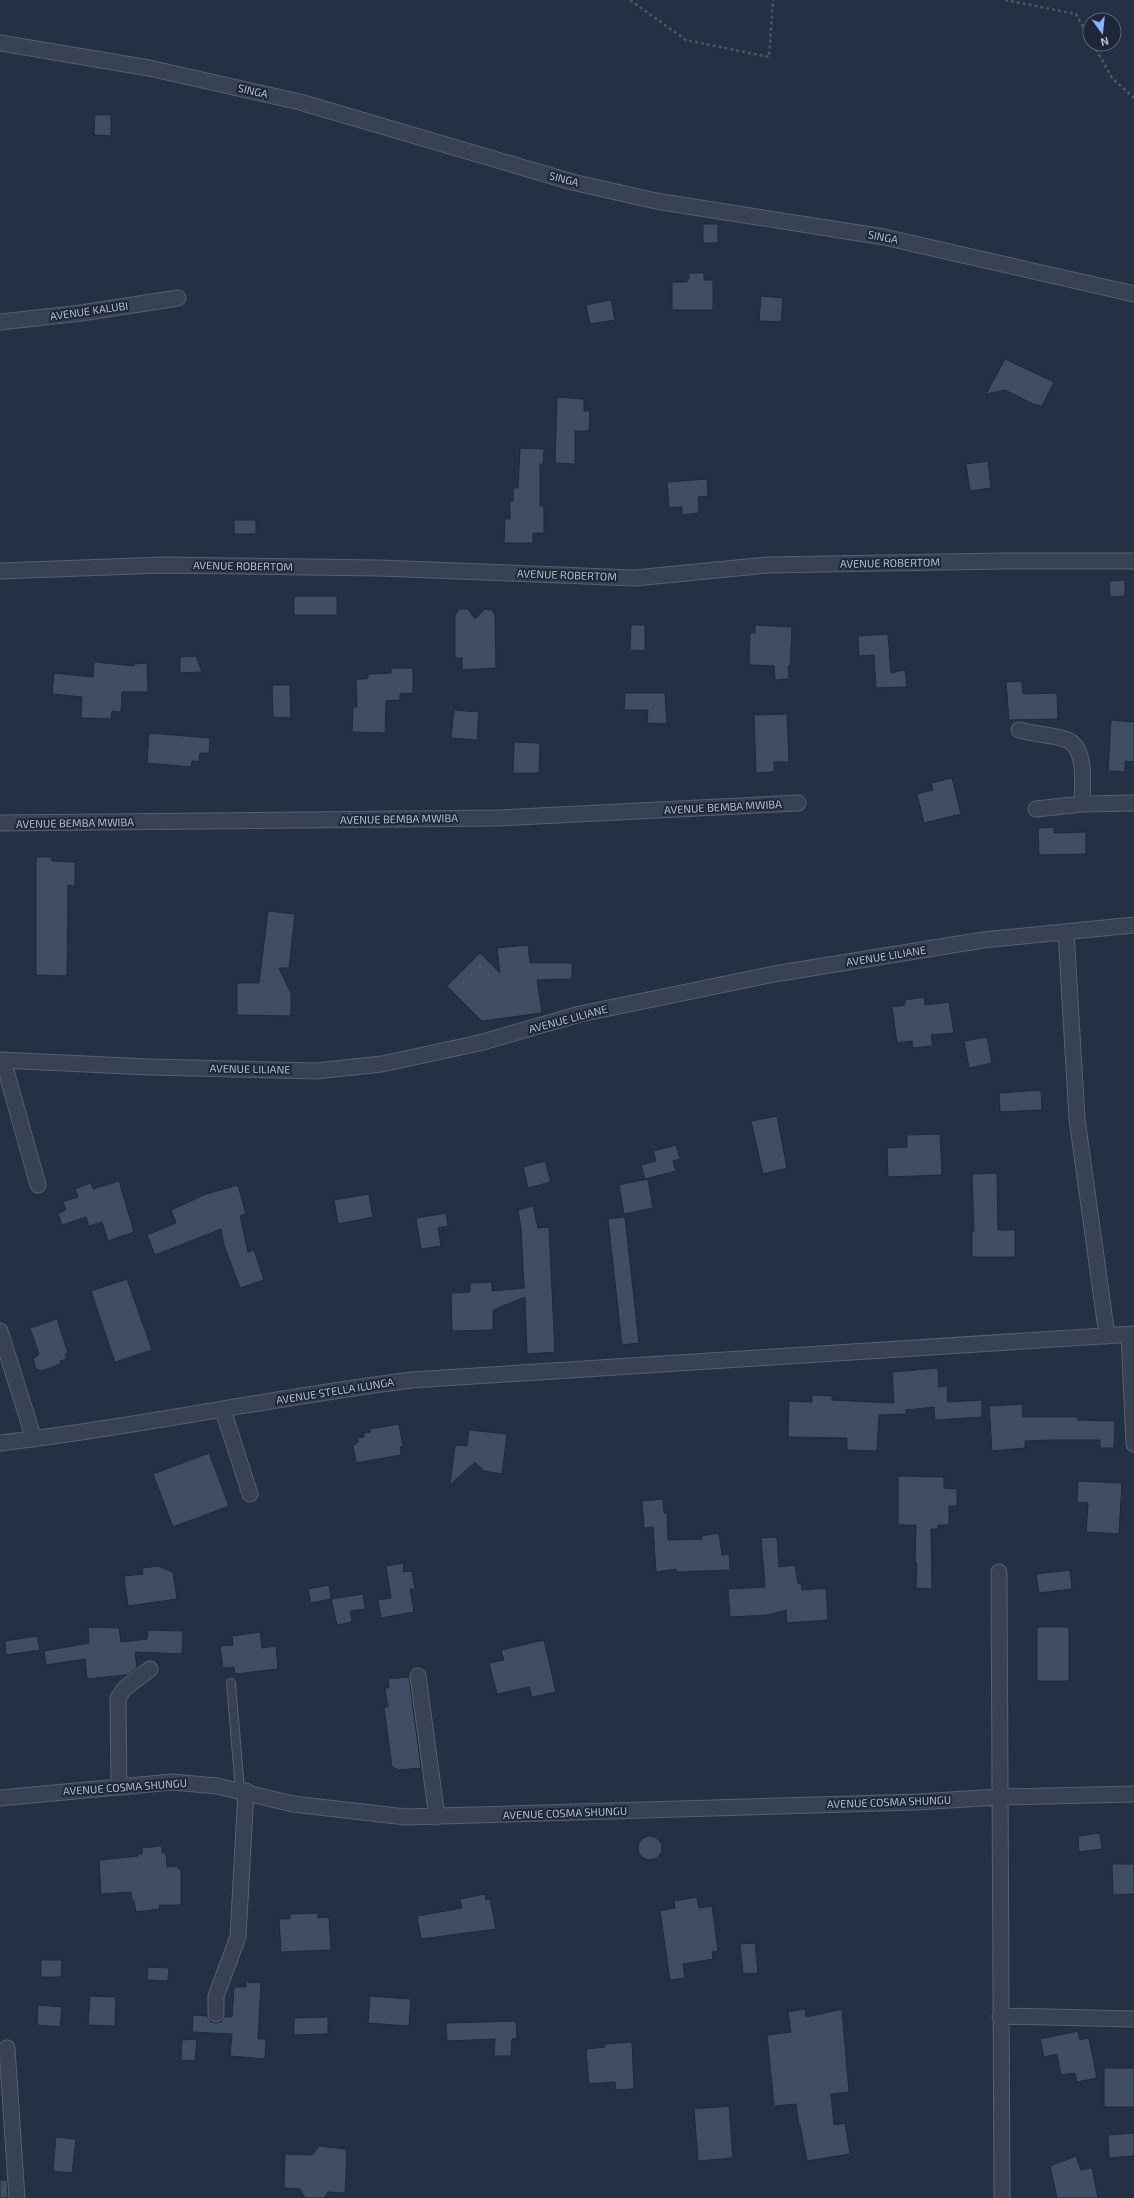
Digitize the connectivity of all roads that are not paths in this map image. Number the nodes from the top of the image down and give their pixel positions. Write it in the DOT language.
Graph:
graph roads {
  1 [pos="0,43"];
  2 [pos="1134,294"];
  3 [pos="178,298"];
  4 [pos="0,322"];
  5 [pos="1134,561"];
  6 [pos="0,571"];
  7 [pos="1019,730"];
  8 [pos="798,803"];
  9 [pos="1134,803"];
  10 [pos="1082,804"];
  11 [pos="1036,809"];
  12 [pos="0,824"];
  13 [pos="1134,925"];
  14 [pos="1066,932"];
  15 [pos="2,1060"];
  16 [pos="38,1185"];
  17 [pos="0,1331"];
  18 [pos="1132,1334"];
  19 [pos="1107,1336"];
  20 [pos="222,1410"];
  21 [pos="34,1439"];
  22 [pos="0,1443"];
  23 [pos="1134,1444"];
  24 [pos="250,1494"];
  25 [pos="999,1572"];
  26 [pos="150,1669"];
  27 [pos="418,1676"];
  28 [pos="231,1683"];
  29 [pos="119,1787"];
  30 [pos="243,1790"];
  31 [pos="1134,1794"];
  32 [pos="1000,1797"];
  33 [pos="0,1798"];
  34 [pos="437,1817"];
  35 [pos="216,2014"];
  36 [pos="1000,2016"];
  37 [pos="1134,2019"];
  38 [pos="7,2048"];
  39 [pos="17,2198"];
  40 [pos="1002,2198"];
  1 -- 2 [label="street, SINGA"];
  3 -- 4 [label="street, AVENUE KALUBI"];
  5 -- 6 [label="street, AVENUE ROBERTOM"];
  7 -- 10 [label="street"];
  8 -- 12 [label="street, AVENUE BEMBA MWIBA"];
  9 -- 10 [label="street"];
  10 -- 11 [label="street"];
  13 -- 14 [label="street, AVENUE LILIANE"];
  14 -- 15 [label="street, AVENUE LILIANE"];
  14 -- 19 [label="street"];
  15 -- 16 [label="street"];
  17 -- 21 [label="street"];
  18 -- 19 [label="street, AVENUE STELLA ILUNGA"];
  18 -- 23 [label="street"];
  19 -- 20 [label="street, AVENUE STELLA ILUNGA"];
  20 -- 21 [label="street, AVENUE STELLA ILUNGA"];
  20 -- 24 [label="street"];
  21 -- 22 [label="street, AVENUE STELLA ILUNGA"];
  25 -- 32 [label="street"];
  26 -- 29 [label="street"];
  27 -- 34 [label="street"];
  28 -- 30 [label="lane"];
  29 -- 30 [label="street, AVENUE COSMA SHUNGU"];
  29 -- 33 [label="street, AVENUE COSMA SHUNGU"];
  30 -- 34 [label="street, AVENUE COSMA SHUNGU"];
  30 -- 35 [label="street"];
  31 -- 32 [label="street, AVENUE COSMA SHUNGU"];
  32 -- 34 [label="street, AVENUE COSMA SHUNGU"];
  32 -- 36 [label="street"];
  36 -- 37 [label="street"];
  36 -- 40 [label="street"];
  38 -- 39 [label="street"];
}
